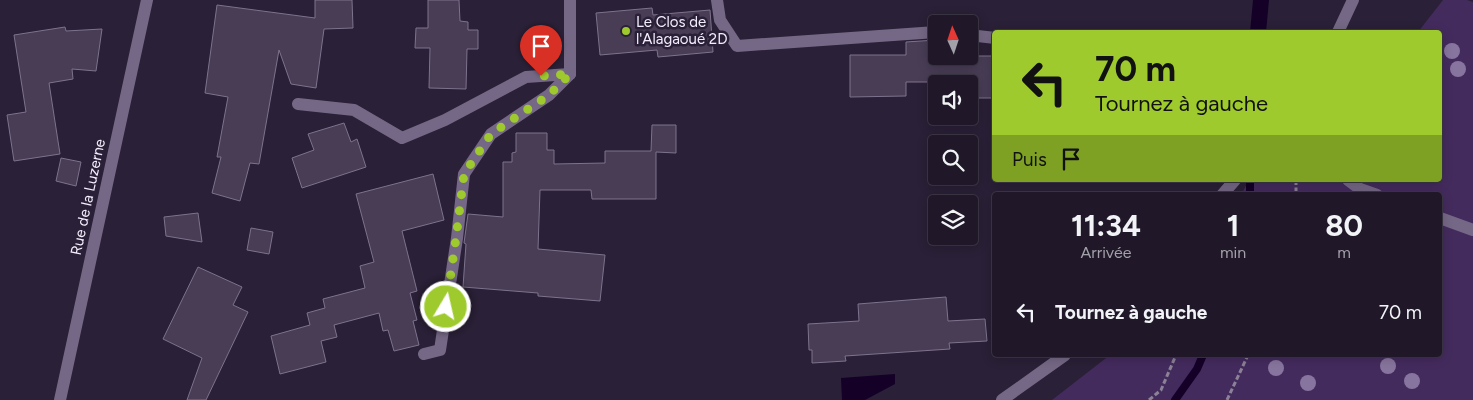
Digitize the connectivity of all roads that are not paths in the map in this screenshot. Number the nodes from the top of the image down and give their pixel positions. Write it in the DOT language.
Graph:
graph roads {
  1 [pos="146,0"];
  2 [pos="570,0"];
  3 [pos="718,0"];
  4 [pos="1353,0"];
  5 [pos="1339,30"];
  6 [pos="928,33"];
  7 [pos="978,36"];
  8 [pos="992,38"];
  9 [pos="570,74"];
  10 [pos="298,104"];
  11 [pos="1351,182"];
  12 [pos="1368,192"];
  13 [pos="1442,219"];
  14 [pos="1473,230"];
  15 [pos="424,354"];
  16 [pos="1062,357"];
  17 [pos="60,400"];
  18 [pos="1002,400"];
  1 -- 17 [label="street, Rue de la Luzerne"];
  2 -- 9 [label="street"];
  3 -- 6 [label="street"];
  4 -- 5 [label="street"];
  7 -- 8 [label="street"];
  9 -- 10 [label="street"];
  9 -- 15 [label="street"];
  11 -- 12 [label="street"];
  13 -- 14 [label="street"];
  16 -- 18 [label="street"];
}
